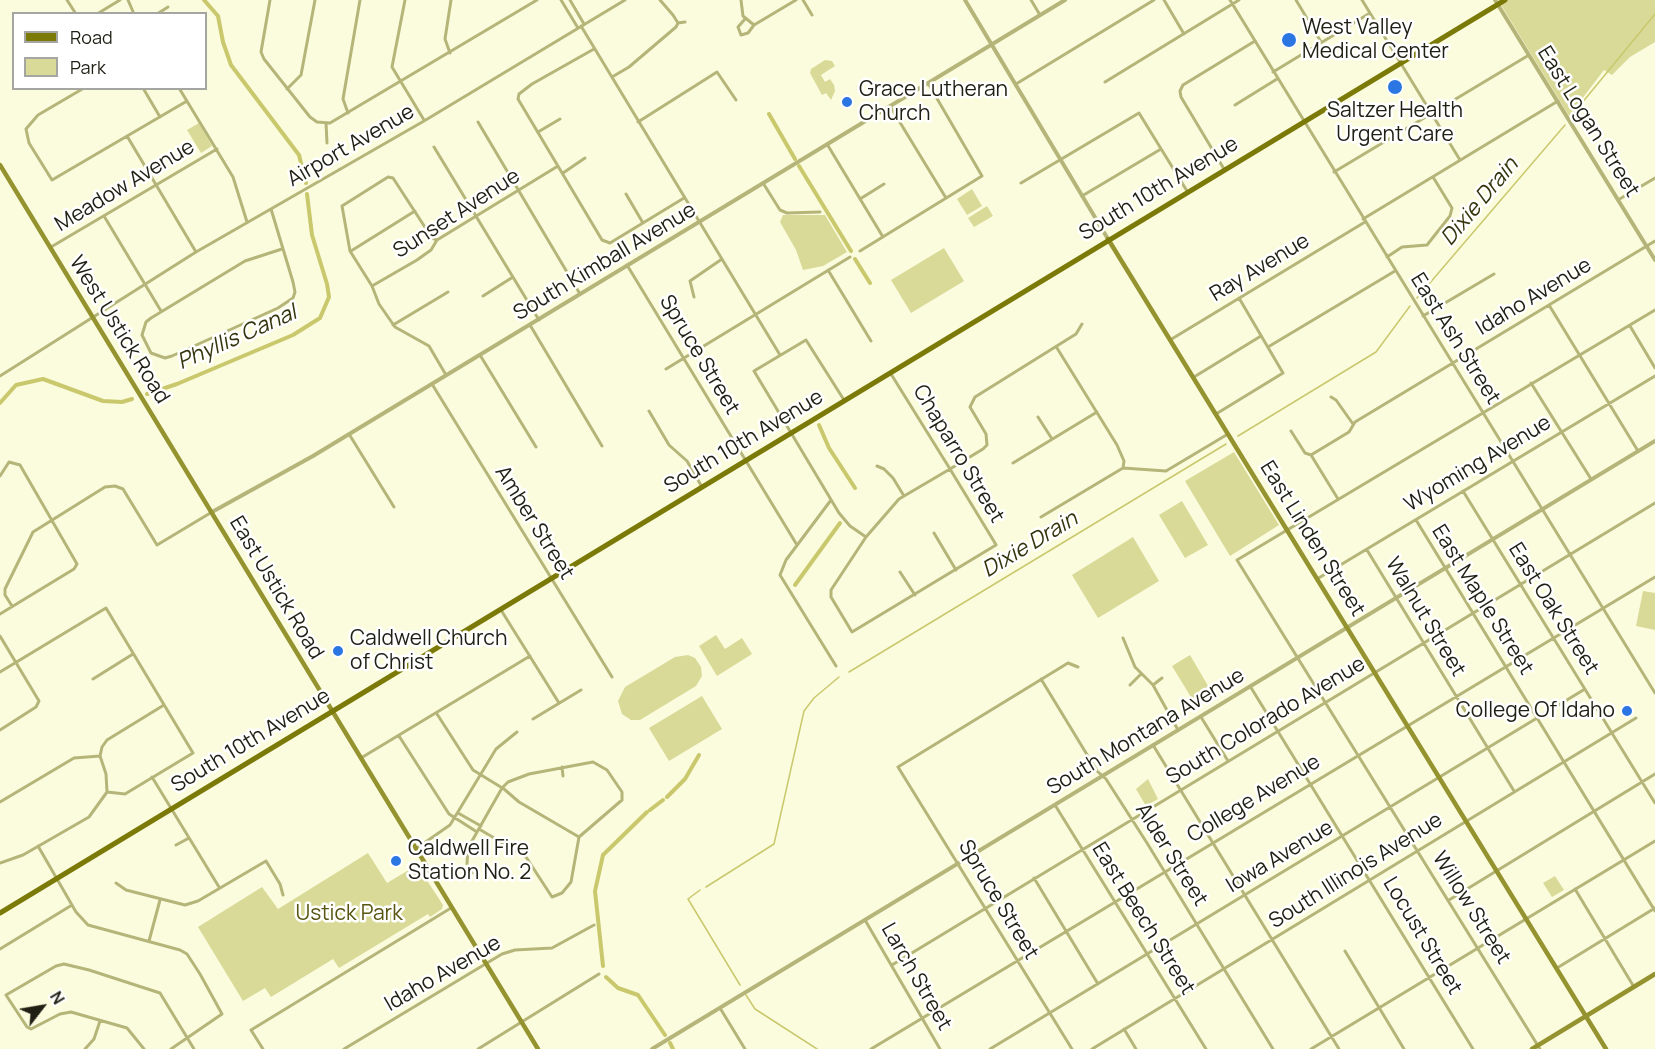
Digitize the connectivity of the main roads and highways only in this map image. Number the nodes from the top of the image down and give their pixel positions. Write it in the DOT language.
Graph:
graph roads {
  1 [pos="1505,0"];
  2 [pos="1497,2"];
  3 [pos="0,165"];
  4 [pos="1108,239"];
  5 [pos="212,512"];
  6 [pos="331,712"];
  7 [pos="0,913"];
  8 [pos="1655,974"];
  9 [pos="1586,1016"];
  10 [pos="1537,1048"];
  11 [pos="538,1049"];
  12 [pos="1606,1049"];
  1 -- 2 [label="main road, South 10th Avenue"];
  2 -- 4 [label="main road, South 10th Avenue"];
  3 -- 5 [label="main road, West Ustick Road"];
  4 -- 6 [label="main road, South 10th Avenue"];
  4 -- 9 [label="main road, East Linden Street"];
  5 -- 6 [label="main road, East Ustick Road"];
  6 -- 7 [label="main road, South 10th Avenue"];
  6 -- 11 [label="main road, East Ustick Road"];
  8 -- 9 [label="main road"];
  9 -- 10 [label="main road"];
  9 -- 12 [label="main road, East Linden Street"];
}
